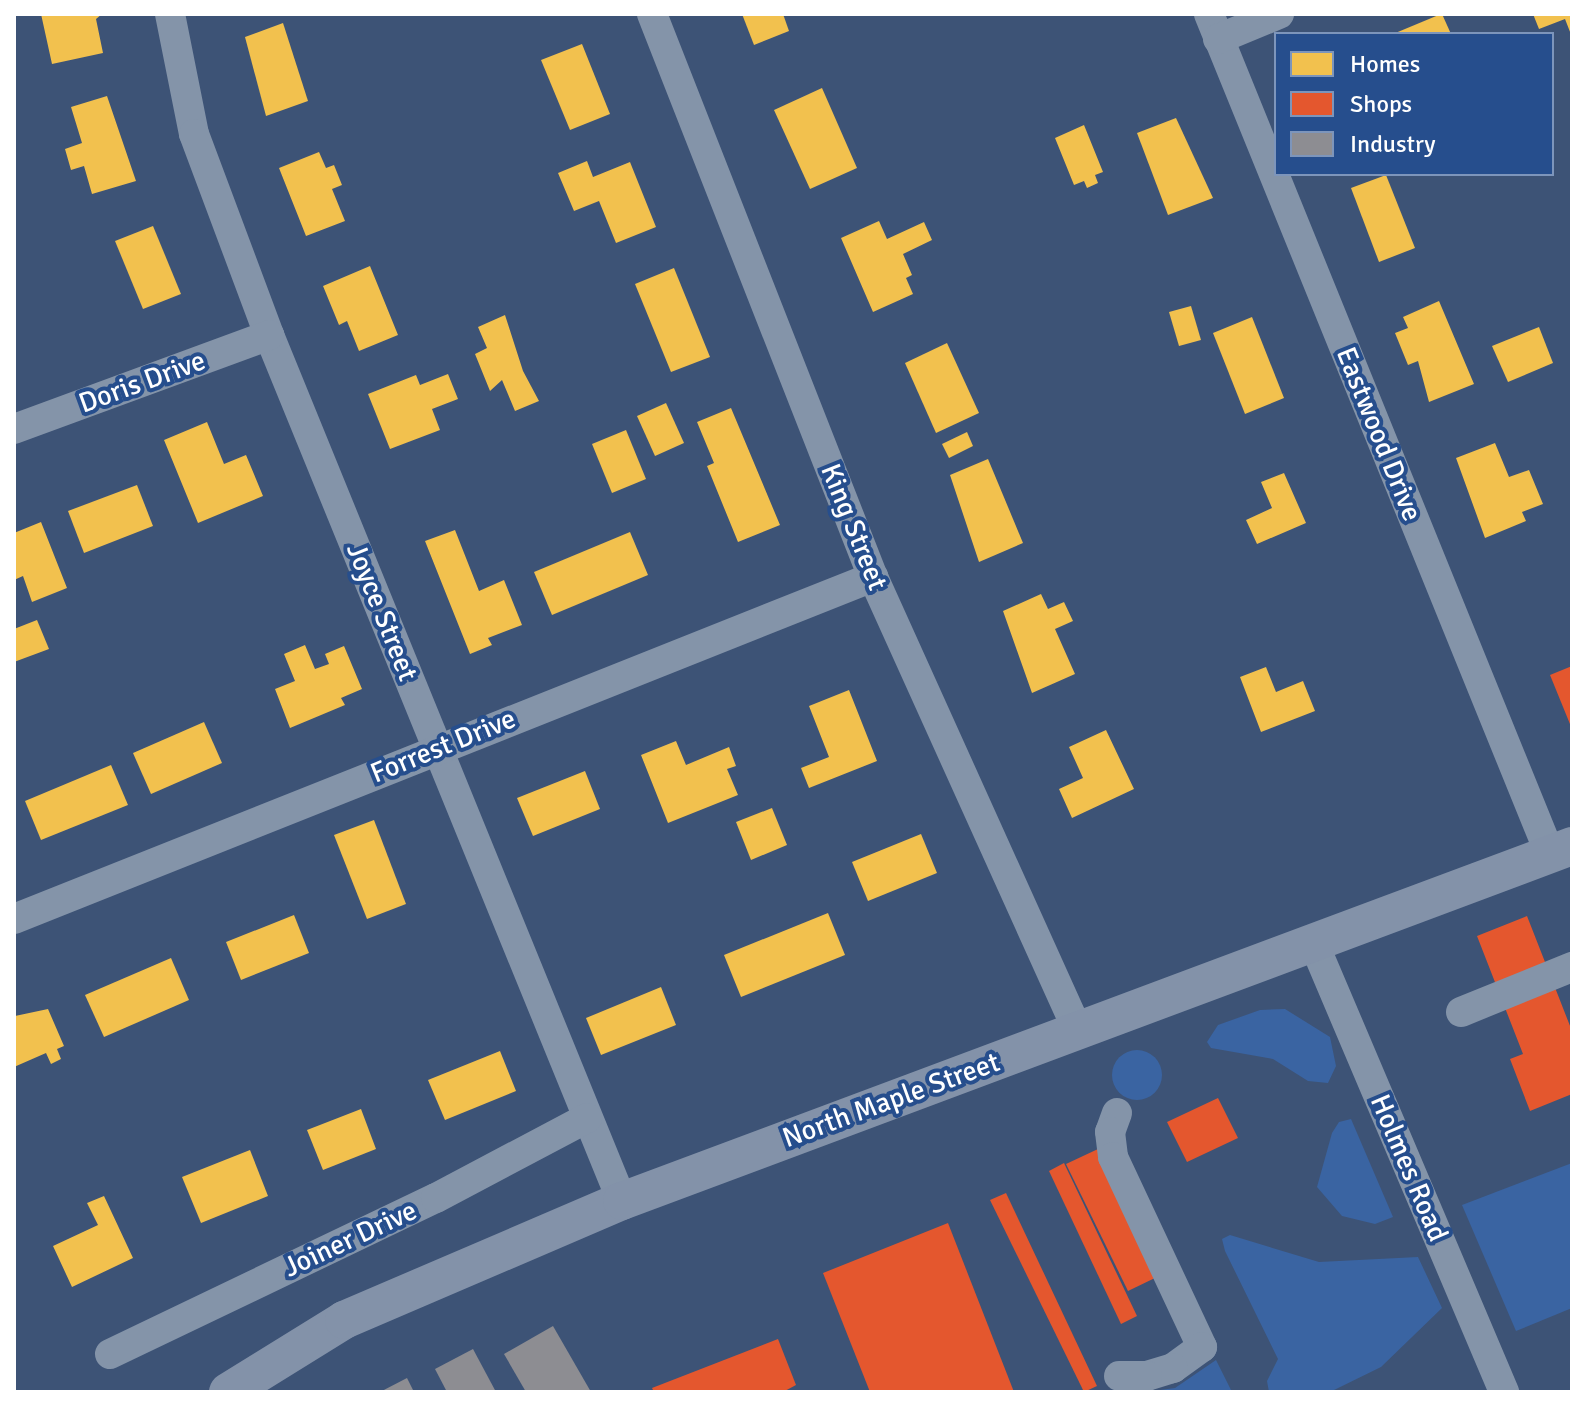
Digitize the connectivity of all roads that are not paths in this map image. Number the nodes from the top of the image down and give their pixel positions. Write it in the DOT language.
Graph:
graph roads {
  1 [pos="170,14"];
  2 [pos="652,14"];
  3 [pos="1279,14"];
  4 [pos="1213,26"];
  5 [pos="1274,170"];
  6 [pos="1276,176"];
  7 [pos="269,335"];
  8 [pos="14,429"];
  9 [pos="873,577"];
  10 [pos="438,747"];
  11 [pos="1561,850"];
  12 [pos="14,919"];
  13 [pos="1314,944"];
  14 [pos="1572,967"];
  15 [pos="1461,1012"];
  16 [pos="1078,1032"];
  17 [pos="1117,1113"];
  18 [pos="587,1118"];
  19 [pos="622,1201"];
  20 [pos="110,1354"];
  21 [pos="1119,1376"];
  22 [pos="228,1392"];
  23 [pos="1504,1392"];
  1 -- 7 [label="street, Joyce Street"];
  2 -- 9 [label="street, King Street"];
  3 -- 4 [label="street"];
  4 -- 5 [label="street, Eastwood Drive"];
  6 -- 11 [label="street, Eastwood Drive"];
  7 -- 8 [label="street, Doris Drive"];
  7 -- 10 [label="street, Joyce Street"];
  9 -- 10 [label="street, Forrest Drive"];
  9 -- 16 [label="street, King Street"];
  10 -- 12 [label="street, Forrest Drive"];
  10 -- 18 [label="street, Joyce Street"];
  11 -- 13 [label="main road, North Maple Street"];
  13 -- 16 [label="main road, North Maple Street"];
  13 -- 23 [label="street, Holmes Road"];
  14 -- 15 [label="street"];
  16 -- 19 [label="main road, North Maple Street"];
  17 -- 21 [label="street"];
  18 -- 19 [label="street, Joyce Street"];
  18 -- 20 [label="street, Joiner Drive"];
  19 -- 22 [label="main road, North Maple Street"];
}
